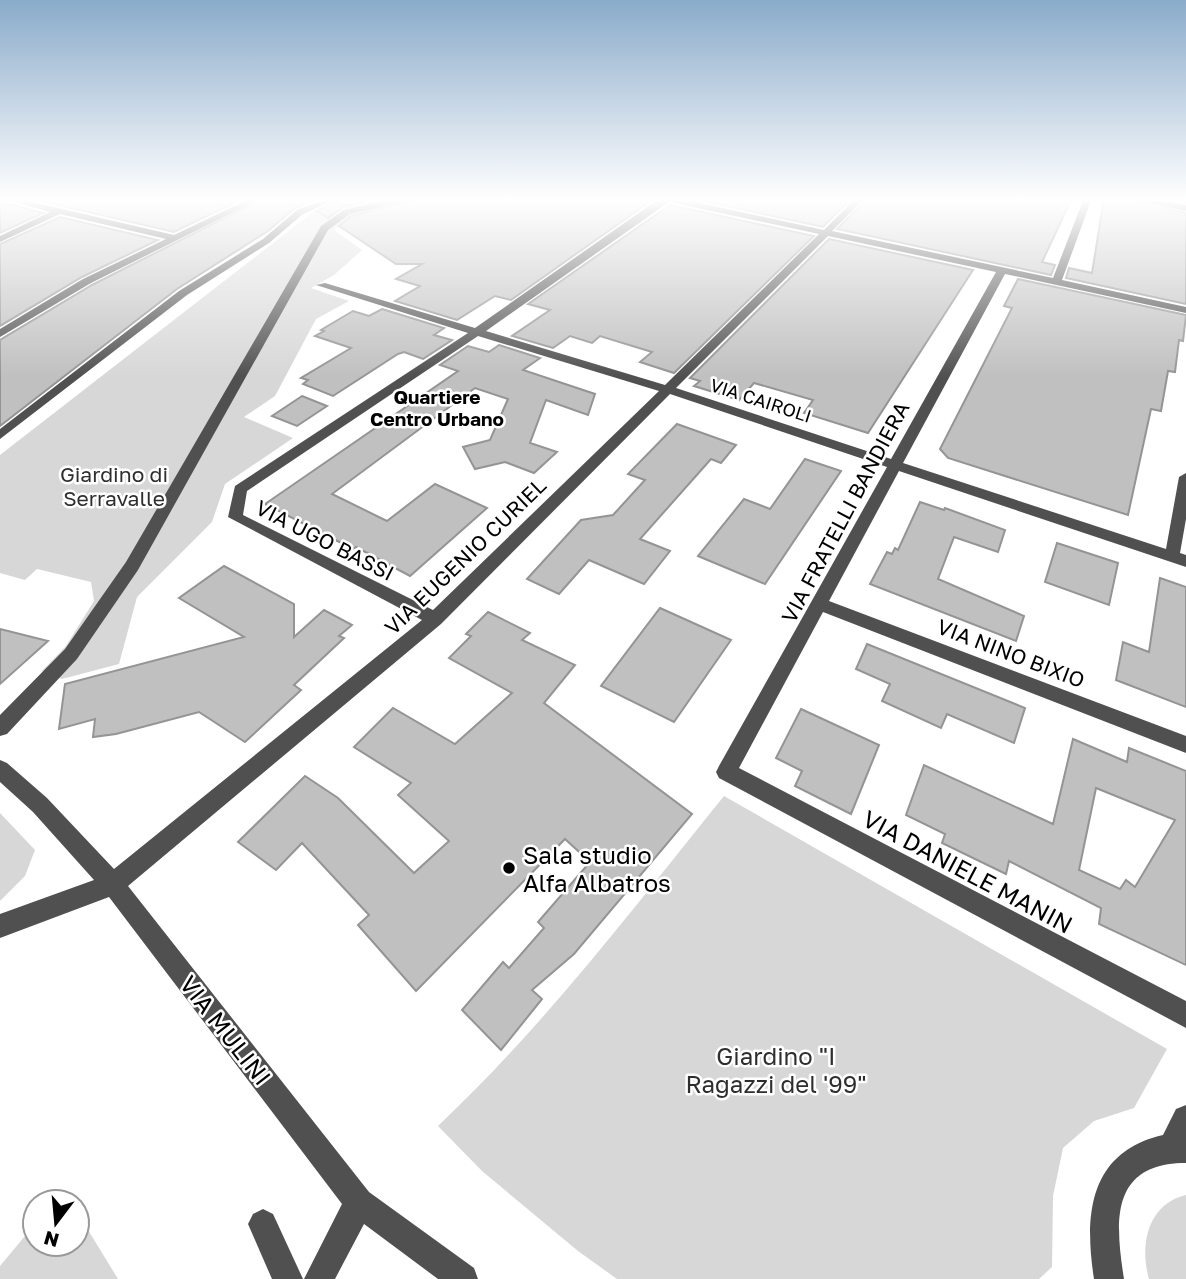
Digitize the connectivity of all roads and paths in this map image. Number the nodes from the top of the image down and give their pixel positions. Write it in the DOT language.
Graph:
graph roads {
  1 [pos="134,258"];
  2 [pos="239,258"];
  3 [pos="308,258"];
  4 [pos="583,258"];
  5 [pos="801,258"];
  6 [pos="934,258"];
  7 [pos="1066,258"];
  8 [pos="1000,272"];
  9 [pos="1056,284"];
  10 [pos="321,285"];
  11 [pos="1186,310"];
  12 [pos="477,332"];
  13 [pos="0,334"];
  14 [pos="666,389"];
  15 [pos="0,435"];
  16 [pos="894,463"];
  17 [pos="1186,477"];
  18 [pos="1179,558"];
  19 [pos="819,604"];
  20 [pos="435,619"];
  21 [pos="0,728"];
  22 [pos="1186,745"];
  23 [pos="0,769"];
  24 [pos="726,772"];
  25 [pos="113,884"];
  26 [pos="0,926"];
  27 [pos="1186,1015"];
  28 [pos="1186,1119"];
  29 [pos="1179,1149"];
  30 [pos="359,1202"];
  31 [pos="263,1224"];
  32 [pos="288,1279"];
  33 [pos="319,1279"];
  34 [pos="463,1279"];
  35 [pos="1109,1279"];
  1 -- 13 [label="street"];
  2 -- 15 [label="street"];
  3 -- 21 [label="street"];
  4 -- 12 [label="street"];
  5 -- 14 [label="street, VIA EUGENIO CURIEL"];
  6 -- 8 [label="street"];
  7 -- 9 [label="street"];
  8 -- 9 [label="street"];
  8 -- 16 [label="street, VIA FRATELLI BANDIERA"];
  9 -- 11 [label="street"];
  10 -- 12 [label="street, VIA CAIROLI"];
  12 -- 14 [label="street, VIA CAIROLI"];
  12 -- 20 [label="street, VIA UGO BASSI"];
  14 -- 16 [label="street, VIA CAIROLI"];
  14 -- 20 [label="street, VIA EUGENIO CURIEL"];
  16 -- 18 [label="street, VIA CAIROLI"];
  16 -- 19 [label="street, VIA FRATELLI BANDIERA"];
  17 -- 18 [label="street"];
  19 -- 22 [label="street, VIA NINO BIXIO"];
  19 -- 24 [label="street, VIA FRATELLI BANDIERA"];
  20 -- 25 [label="street, VIA EUGENIO CURIEL"];
  23 -- 25 [label="street, VIA MULINI"];
  24 -- 27 [label="street, VIA DANIELE MANIN"];
  25 -- 26 [label="street, VIA EUGENIO CURIEL"];
  25 -- 30 [label="street, VIA MULINI"];
  28 -- 29 [label="street"];
  29 -- 35 [label="street"];
  30 -- 33 [label="street"];
  30 -- 34 [label="street, VIA MULINI"];
  31 -- 32 [label="street"];
}
